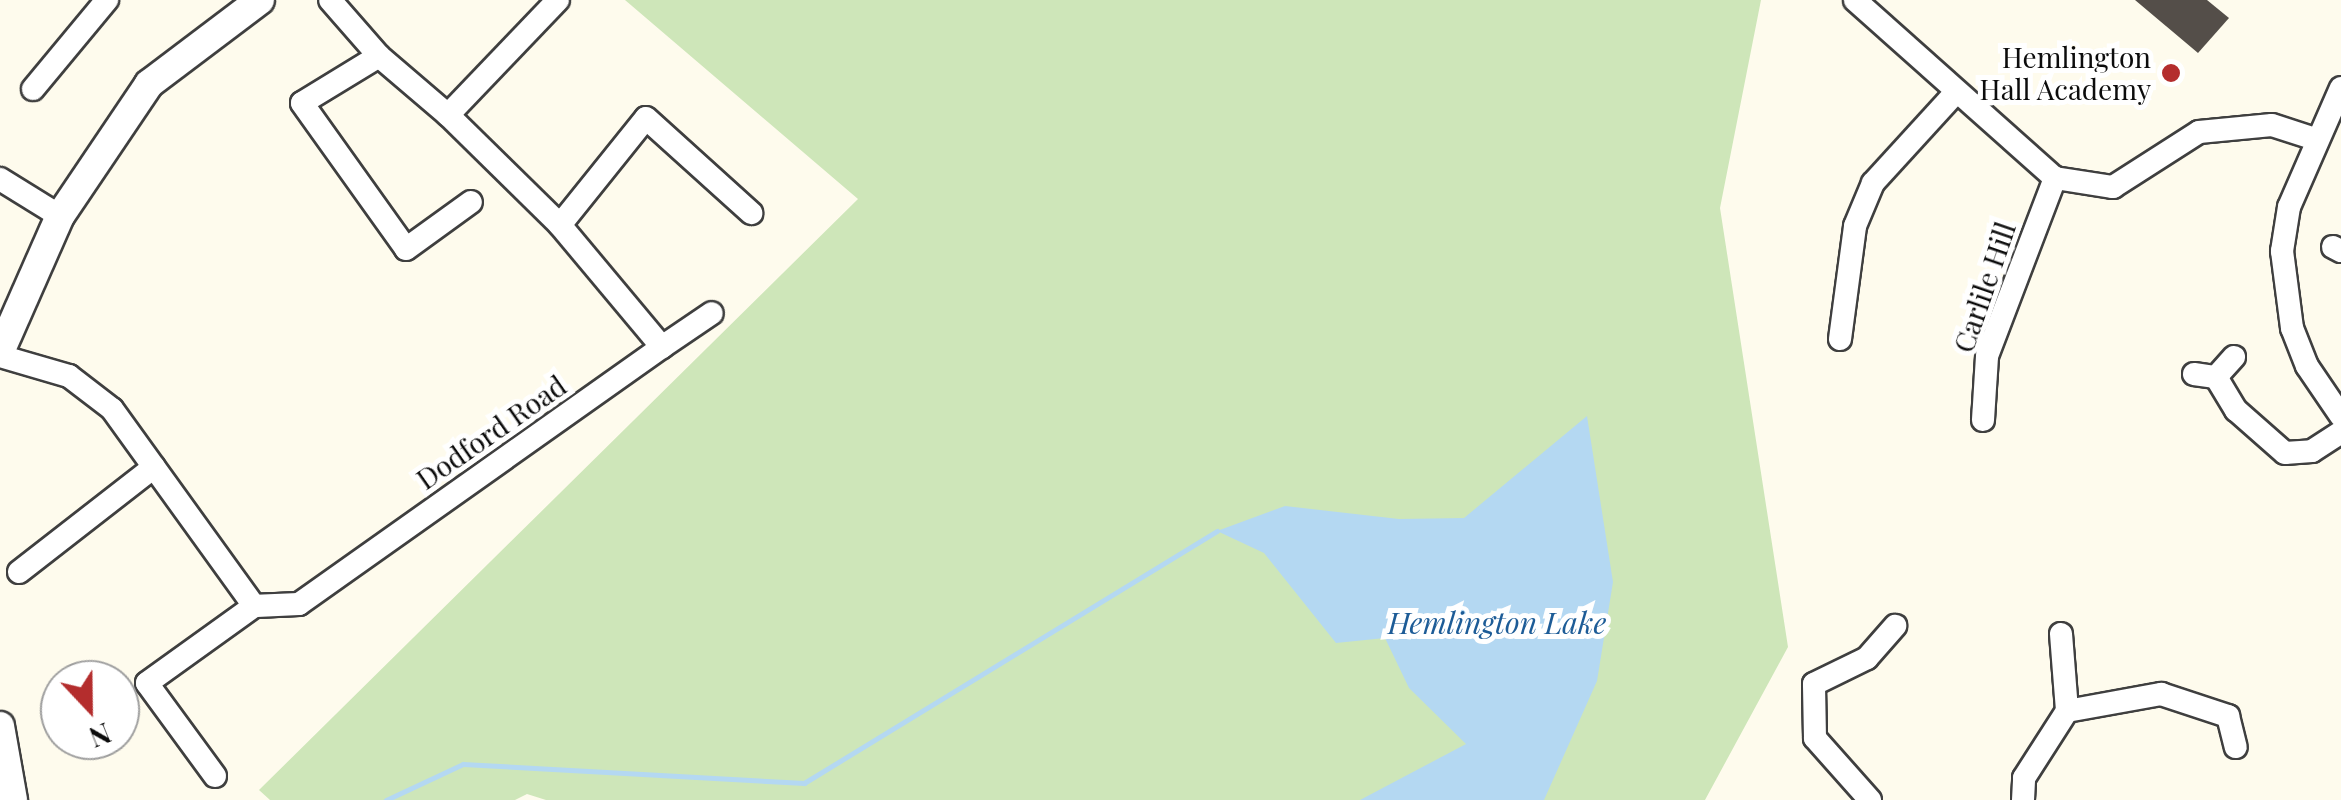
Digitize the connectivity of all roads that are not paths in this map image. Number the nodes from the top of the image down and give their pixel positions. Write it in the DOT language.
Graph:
graph roads {
  1 [pos="106,0"];
  2 [pos="260,0"];
  3 [pos="330,0"];
  4 [pos="558,0"];
  5 [pos="1855,0"];
  6 [pos="378,56"];
  7 [pos="2341,88"];
  8 [pos="33,90"];
  9 [pos="1956,92"];
  10 [pos="448,115"];
  11 [pos="2315,139"];
  12 [pos="2055,178"];
  13 [pos="0,179"];
  14 [pos="471,202"];
  15 [pos="751,213"];
  16 [pos="60,216"];
  17 [pos="560,225"];
  18 [pos="712,312"];
  19 [pos="1840,339"];
  20 [pos="662,347"];
  21 [pos="0,354"];
  22 [pos="2234,357"];
  23 [pos="2341,416"];
  24 [pos="1983,420"];
  25 [pos="2341,432"];
  26 [pos="154,467"];
  27 [pos="19,572"];
  28 [pos="254,606"];
  29 [pos="1895,626"];
  30 [pos="2062,634"];
  31 [pos="2068,711"];
  32 [pos="0,726"];
  33 [pos="2236,746"];
  34 [pos="215,776"];
  35 [pos="13,795"];
  36 [pos="1870,800"];
  37 [pos="2023,800"];
  1 -- 8 [label="street"];
  2 -- 16 [label="street"];
  3 -- 6 [label="street"];
  4 -- 10 [label="street"];
  5 -- 9 [label="street"];
  6 -- 10 [label="street"];
  6 -- 14 [label="street"];
  7 -- 11 [label="street"];
  9 -- 12 [label="street"];
  9 -- 19 [label="street"];
  10 -- 17 [label="street"];
  11 -- 12 [label="street"];
  11 -- 23 [label="street"];
  12 -- 24 [label="street, Carlile Hill"];
  13 -- 16 [label="street"];
  15 -- 17 [label="street"];
  16 -- 21 [label="street"];
  17 -- 20 [label="street"];
  18 -- 20 [label="street, Dodford Road"];
  20 -- 28 [label="street, Dodford Road"];
  21 -- 26 [label="street"];
  22 -- 25 [label="street"];
  26 -- 27 [label="street"];
  26 -- 28 [label="street"];
  28 -- 34 [label="street"];
  29 -- 36 [label="street"];
  30 -- 31 [label="street"];
  31 -- 33 [label="street"];
  31 -- 37 [label="street"];
  32 -- 35 [label="street"];
}
